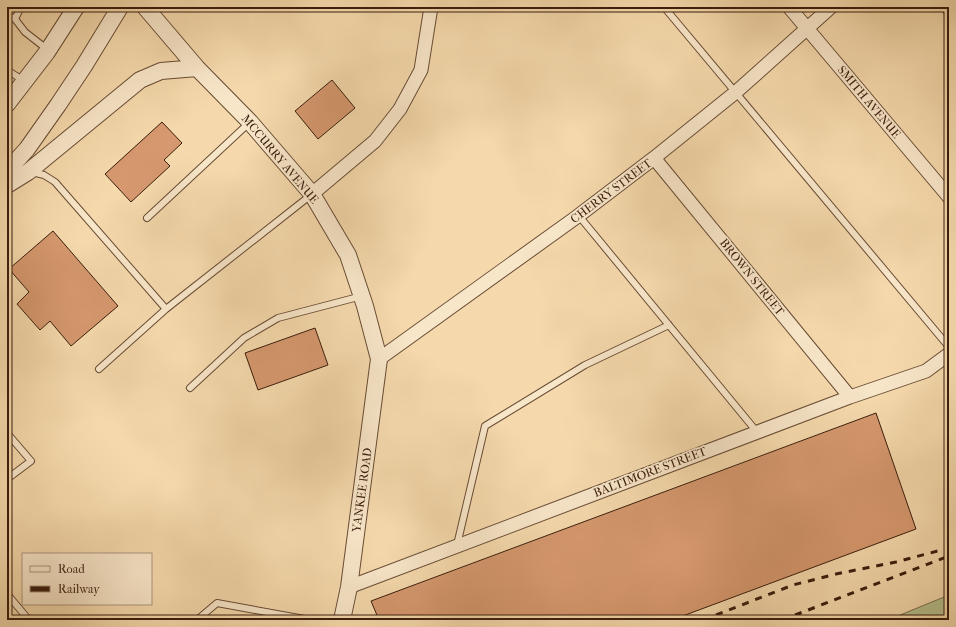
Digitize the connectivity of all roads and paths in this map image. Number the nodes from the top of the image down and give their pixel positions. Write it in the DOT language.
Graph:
graph roads {
  1 [pos="21,7"];
  2 [pos="76,7"];
  3 [pos="120,7"];
  4 [pos="145,7"];
  5 [pos="431,7"];
  6 [pos="664,7"];
  7 [pos="789,7"];
  8 [pos="830,7"];
  9 [pos="943,7"];
  10 [pos="949,14"];
  11 [pos="7,15"];
  12 [pos="15,19"];
  13 [pos="806,28"];
  14 [pos="48,50"];
  15 [pos="198,68"];
  16 [pos="7,70"];
  17 [pos="25,82"];
  18 [pos="736,92"];
  19 [pos="7,104"];
  20 [pos="250,122"];
  21 [pos="654,158"];
  22 [pos="7,171"];
  23 [pos="28,172"];
  24 [pos="7,185"];
  25 [pos="312,194"];
  26 [pos="949,197"];
  27 [pos="578,216"];
  28 [pos="147,218"];
  29 [pos="362,296"];
  30 [pos="166,309"];
  31 [pos="669,325"];
  32 [pos="948,355"];
  33 [pos="379,359"];
  34 [pos="99,369"];
  35 [pos="190,388"];
  36 [pos="850,396"];
  37 [pos="757,432"];
  38 [pos="7,433"];
  39 [pos="7,479"];
  40 [pos="457,546"];
  41 [pos="349,587"];
  42 [pos="7,594"];
  43 [pos="29,620"];
  44 [pos="197,620"];
  45 [pos="310,620"];
  46 [pos="342,620"];
  1 -- 12 [label="lane"];
  2 -- 14 [label="street"];
  3 -- 22 [label="street"];
  4 -- 15 [label="street, MCCURRY AVENUE"];
  5 -- 25 [label="street"];
  6 -- 18 [label="lane"];
  7 -- 13 [label="street, SMITH AVENUE"];
  8 -- 13 [label="street, CHERRY STREET"];
  9 -- 10 [label="lane"];
  11 -- 12 [label="lane"];
  12 -- 14 [label="lane"];
  13 -- 18 [label="street, CHERRY STREET"];
  13 -- 26 [label="street, SMITH AVENUE"];
  14 -- 17 [label="street"];
  15 -- 20 [label="street, MCCURRY AVENUE"];
  15 -- 23 [label="street"];
  16 -- 17 [label="lane"];
  17 -- 19 [label="street"];
  18 -- 21 [label="street, CHERRY STREET"];
  18 -- 32 [label="lane"];
  20 -- 25 [label="street, MCCURRY AVENUE"];
  20 -- 28 [label="lane"];
  21 -- 27 [label="street, CHERRY STREET"];
  21 -- 36 [label="street, BROWN STREET"];
  23 -- 24 [label="street"];
  23 -- 30 [label="lane"];
  25 -- 29 [label="street, MCCURRY AVENUE"];
  25 -- 30 [label="lane"];
  27 -- 31 [label="lane"];
  27 -- 33 [label="street, CHERRY STREET"];
  29 -- 33 [label="street, MCCURRY AVENUE"];
  29 -- 35 [label="lane"];
  30 -- 34 [label="lane"];
  31 -- 37 [label="lane"];
  31 -- 40 [label="lane"];
  32 -- 36 [label="street, BALTIMORE STREET"];
  33 -- 41 [label="street, YANKEE ROAD"];
  36 -- 37 [label="street, BALTIMORE STREET"];
  37 -- 40 [label="street, BALTIMORE STREET"];
  38 -- 39 [label="lane"];
  40 -- 41 [label="street, BALTIMORE STREET"];
  41 -- 46 [label="street, YANKEE ROAD"];
  42 -- 43 [label="lane"];
  44 -- 45 [label="lane"];
}
